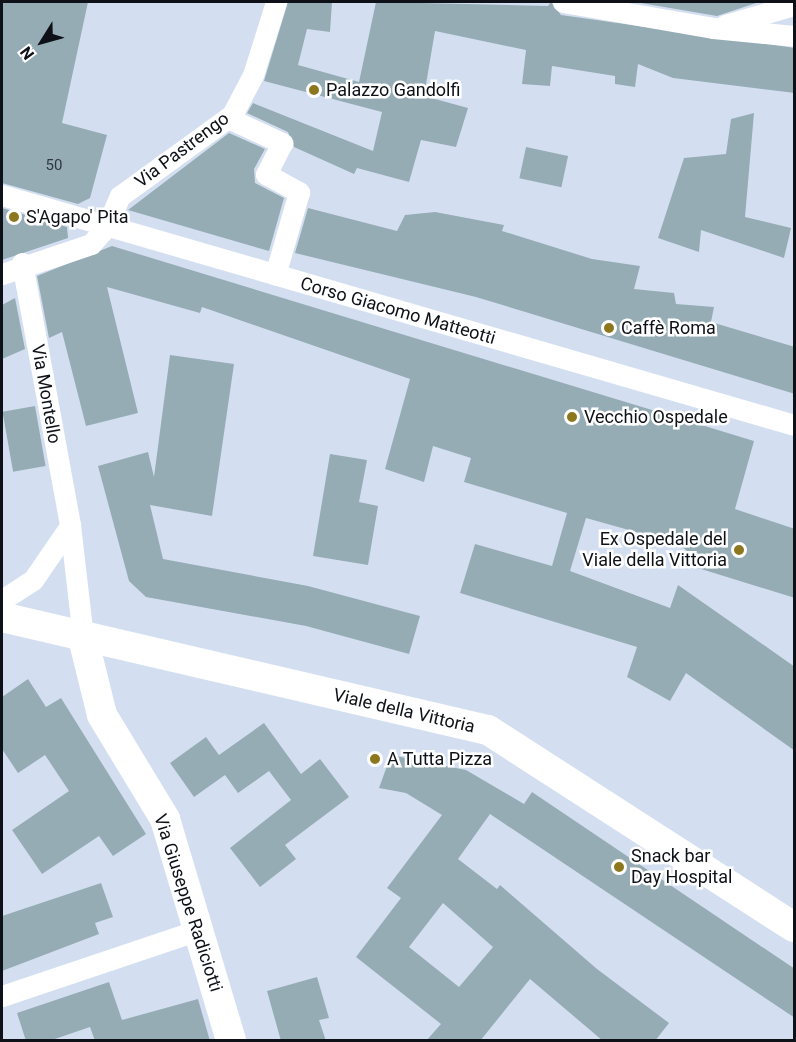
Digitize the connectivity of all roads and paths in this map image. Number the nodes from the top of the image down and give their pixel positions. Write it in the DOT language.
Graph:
graph roads {
  1 [pos="276,2"];
  2 [pos="563,2"];
  3 [pos="795,6"];
  4 [pos="713,28"];
  5 [pos="795,36"];
  6 [pos="228,118"];
  7 [pos="2,195"];
  8 [pos="107,226"];
  9 [pos="22,263"];
  10 [pos="2,274"];
  11 [pos="275,275"];
  12 [pos="795,425"];
  13 [pos="70,525"];
  14 [pos="2,600"];
  15 [pos="2,617"];
  16 [pos="83,638"];
  17 [pos="795,927"];
  18 [pos="198,930"];
  19 [pos="2,996"];
  20 [pos="231,1041"];
  1 -- 6 [label="street, Via Pastrengo"];
  2 -- 4 [label="street"];
  3 -- 4 [label="street"];
  4 -- 5 [label="street"];
  6 -- 8 [label="street, Via Pastrengo"];
  6 -- 11 [label="street"];
  7 -- 8 [label="street, Corso Giacomo Matteotti"];
  8 -- 9 [label="street"];
  8 -- 11 [label="street, Corso Giacomo Matteotti"];
  9 -- 10 [label="street"];
  9 -- 13 [label="street, Via Montello"];
  11 -- 12 [label="street, Corso Giacomo Matteotti"];
  13 -- 14 [label="street"];
  13 -- 16 [label="street, Via Montello"];
  15 -- 16 [label="main road, Viale della Vittoria"];
  16 -- 17 [label="main road, Viale della Vittoria"];
  16 -- 18 [label="main road, Via Giuseppe Radiciotti"];
  18 -- 19 [label="street"];
  18 -- 20 [label="main road, Via Giuseppe Radiciotti"];
}
